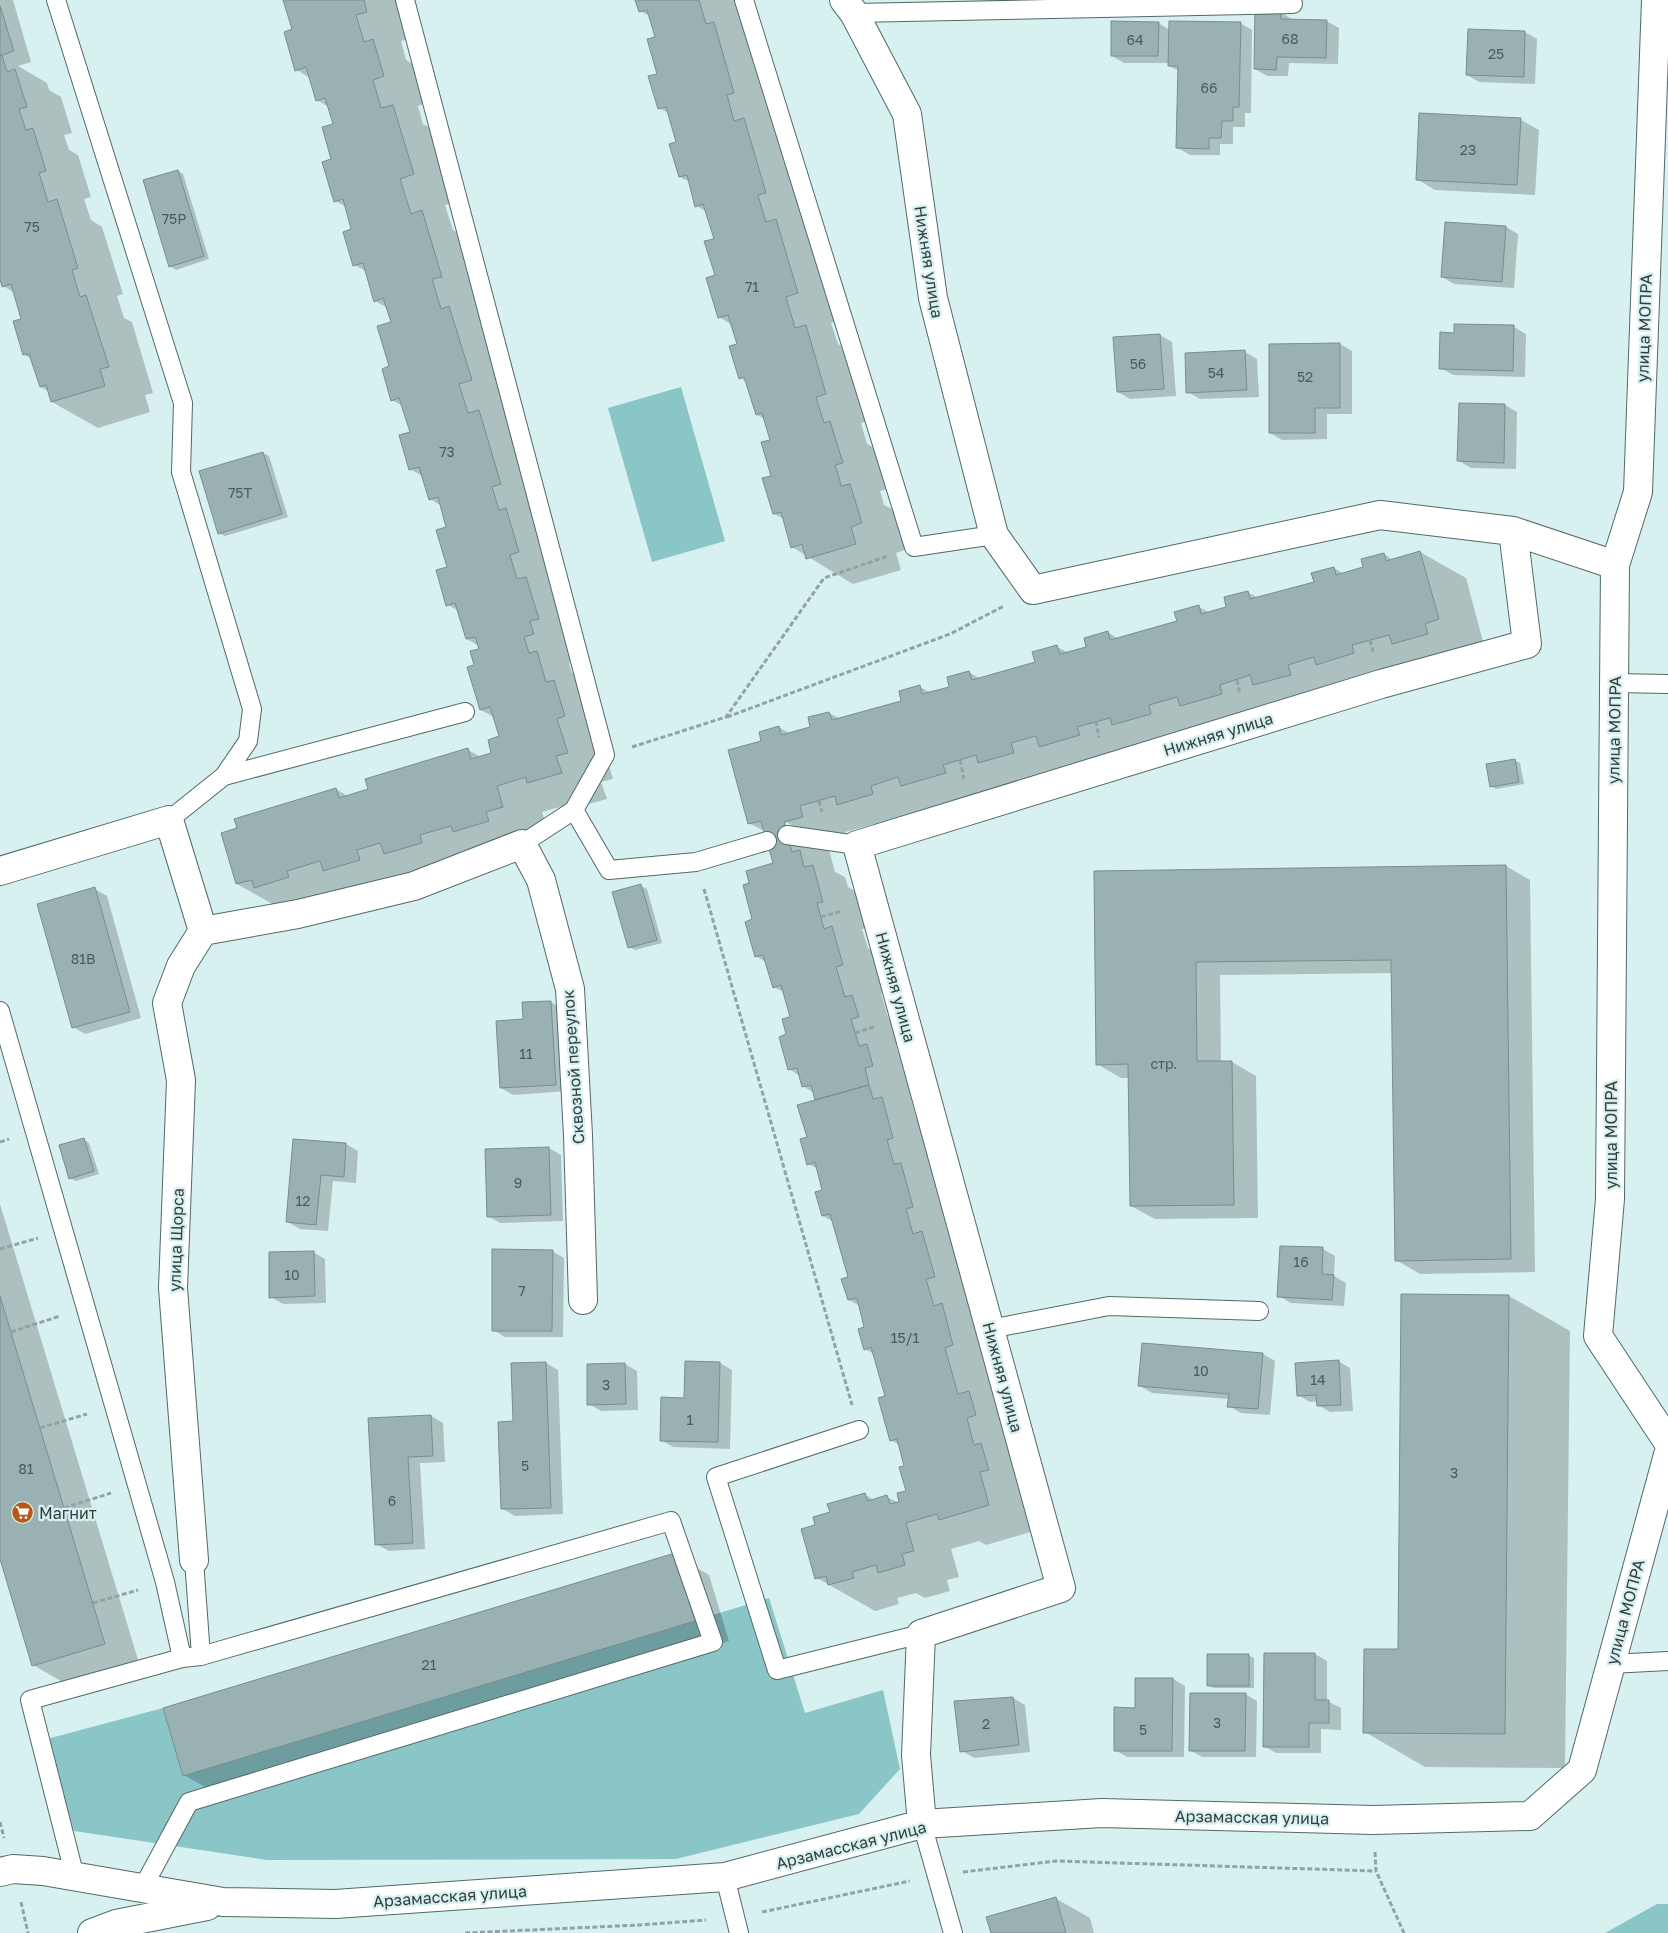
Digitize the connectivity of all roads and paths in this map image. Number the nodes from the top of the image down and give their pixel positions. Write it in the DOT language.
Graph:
graph roads {
  1 [pos="56,0"];
  2 [pos="405,0"];
  3 [pos="744,0"];
  4 [pos="1656,0"];
  5 [pos="1293,4"];
  6 [pos="849,6"];
  7 [pos="1513,531"];
  8 [pos="994,535"];
  9 [pos="914,547"];
  10 [pos="1615,565"];
  11 [pos="1033,590"];
  12 [pos="1614,684"];
  13 [pos="1668,684"];
  14 [pos="465,712"];
  15 [pos="726,717"];
  16 [pos="605,755"];
  17 [pos="224,776"];
  18 [pos="574,810"];
  19 [pos="169,820"];
  20 [pos="787,836"];
  21 [pos="767,841"];
  22 [pos="522,844"];
  23 [pos="857,845"];
  24 [pos="696,862"];
  25 [pos="0,871"];
  26 [pos="203,931"];
  27 [pos="0,1011"];
  28 [pos="63,1230"];
  29 [pos="0,1249"];
  30 [pos="583,1300"];
  31 [pos="86,1309"];
  32 [pos="1259,1311"];
  33 [pos="990,1329"];
  34 [pos="11,1332"];
  35 [pos="114,1406"];
  36 [pos="40,1428"];
  37 [pos="860,1430"];
  38 [pos="1668,1442"];
  39 [pos="1668,1455"];
  40 [pos="137,1485"];
  41 [pos="64,1508"];
  42 [pos="194,1560"];
  43 [pos="165,1582"];
  44 [pos="93,1603"];
  45 [pos="921,1634"];
  46 [pos="201,1656"];
  47 [pos="182,1658"];
  48 [pos="1668,1661"];
  49 [pos="1611,1664"];
  50 [pos="1582,1770"];
  51 [pos="1373,1820"];
  52 [pos="922,1824"];
  53 [pos="0,1872"];
  54 [pos="75,1877"];
  55 [pos="725,1877"];
  56 [pos="142,1889"];
  57 [pos="223,1902"];
  58 [pos="92,1933"];
  59 [pos="739,1933"];
  60 [pos="953,1933"];
  61 [pos="1404,1933"];
  1 -- 17 [label="lane"];
  2 -- 16 [label="lane"];
  3 -- 9 [label="lane"];
  4 -- 10 [label="street, улица МОПРА"];
  5 -- 6 [label="lane"];
  6 -- 8 [label="street, Нижняя улица"];
  7 -- 10 [label="street"];
  7 -- 11 [label="street"];
  7 -- 23 [label="street, Нижняя улица"];
  8 -- 9 [label="lane"];
  8 -- 11 [label="street"];
  9 -- 15 [label="path"];
  10 -- 12 [label="street, улица МОПРА"];
  11 -- 15 [label="path"];
  12 -- 13 [label="lane"];
  12 -- 38 [label="street, улица МОПРА"];
  14 -- 17 [label="lane"];
  15 -- 16 [label="path"];
  16 -- 18 [label="lane"];
  17 -- 19 [label="lane"];
  18 -- 22 [label="lane"];
  18 -- 24 [label="lane"];
  19 -- 25 [label="street"];
  19 -- 26 [label="street"];
  20 -- 23 [label="lane"];
  21 -- 24 [label="lane"];
  22 -- 26 [label="street"];
  22 -- 30 [label="street, Сквозной переулок"];
  23 -- 33 [label="street, Нижняя улица"];
  24 -- 37 [label="path"];
  26 -- 42 [label="street, улица Щорса"];
  27 -- 28 [label="lane"];
  28 -- 29 [label="path"];
  28 -- 31 [label="lane"];
  31 -- 34 [label="path"];
  31 -- 35 [label="lane"];
  32 -- 33 [label="lane"];
  33 -- 45 [label="street, Нижняя улица"];
  35 -- 36 [label="path"];
  35 -- 40 [label="lane"];
  37 -- 45 [label="lane"];
  39 -- 49 [label="street, улица МОПРА"];
  40 -- 41 [label="path"];
  40 -- 43 [label="lane"];
  42 -- 46 [label="lane"];
  43 -- 44 [label="path"];
  43 -- 47 [label="lane"];
  45 -- 52 [label="street"];
  46 -- 47 [label="lane"];
  46 -- 56 [label="lane"];
  47 -- 54 [label="lane"];
  48 -- 49 [label="lane"];
  49 -- 50 [label="street, улица МОПРА"];
  50 -- 51 [label="street, Арзамасская улица"];
  51 -- 52 [label="street, Арзамасская улица"];
  51 -- 61 [label="path"];
  52 -- 55 [label="street, Арзамасская улица"];
  52 -- 60 [label="lane"];
  53 -- 54 [label="street, Арзамасская улица"];
  54 -- 56 [label="street, Арзамасская улица"];
  55 -- 57 [label="street, Арзамасская улица"];
  55 -- 59 [label="lane"];
  56 -- 57 [label="street, Арзамасская улица"];
  57 -- 58 [label="street, Арзамасская улица"];
}
